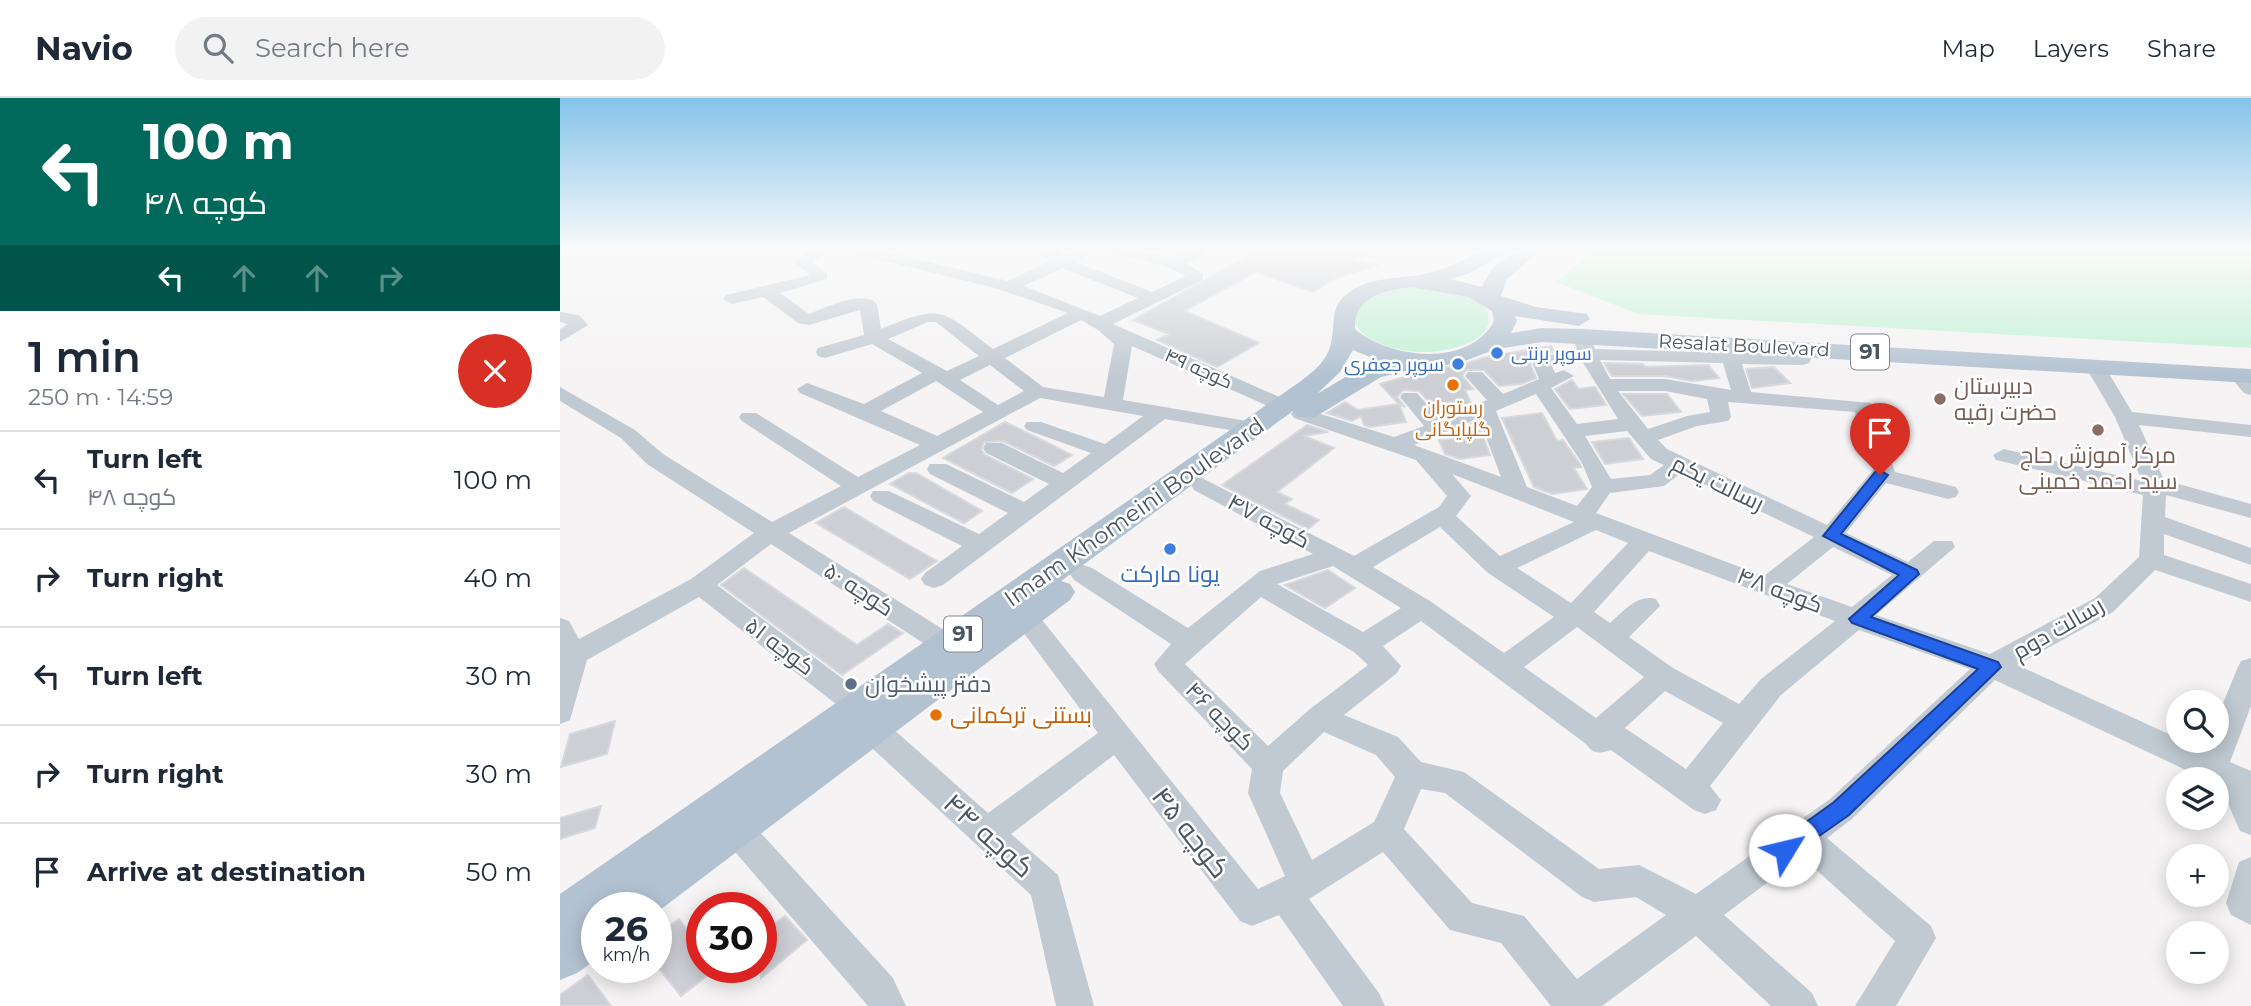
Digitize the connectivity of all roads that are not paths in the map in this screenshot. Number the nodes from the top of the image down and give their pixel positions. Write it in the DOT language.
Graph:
graph roads {
  1 [pos="766,292"];
  2 [pos="768,292"];
  3 [pos="1023,292"];
  4 [pos="1139,292"];
  5 [pos="1165,292"];
  6 [pos="1364,292"];
  7 [pos="1471,292"];
  8 [pos="1491,292"];
  9 [pos="1153,298"];
  10 [pos="732,299"];
  11 [pos="1492,302"];
  12 [pos="1082,313"];
  13 [pos="560,317"];
  14 [pos="1108,327"];
  15 [pos="1344,331"];
  16 [pos="560,337"];
  17 [pos="874,338"];
  18 [pos="1489,344"];
  19 [pos="1586,351"];
  20 [pos="825,352"];
  21 [pos="990,357"];
  22 [pos="1731,358"];
  23 [pos="1801,359"];
  24 [pos="1422,360"];
  25 [pos="2095,366"];
  26 [pos="2248,375"];
  27 [pos="941,376"];
  28 [pos="1475,376"];
  29 [pos="1545,384"];
  30 [pos="1605,385"];
  31 [pos="807,389"];
  32 [pos="1037,392"];
  33 [pos="560,393"];
  34 [pos="1716,395"];
  35 [pos="1410,397"];
  36 [pos="1742,397"];
  37 [pos="1113,403"];
  38 [pos="1492,405"];
  39 [pos="1292,410"];
  40 [pos="865,411"];
  41 [pos="1162,412"];
  42 [pos="997,413"];
  43 [pos="748,417"];
  44 [pos="2125,417"];
  45 [pos="1034,426"];
  46 [pos="1253,428"];
  47 [pos="1437,428"];
  48 [pos="1571,431"];
  49 [pos="1638,431"];
  50 [pos="2251,431"];
  51 [pos="1394,444"];
  52 [pos="938,445"];
  53 [pos="994,448"];
  54 [pos="1108,452"];
  55 [pos="1420,454"];
  56 [pos="2004,455"];
  57 [pos="1677,465"];
  58 [pos="938,469"];
  59 [pos="1880,475"];
  60 [pos="1065,483"];
  61 [pos="1202,485"];
  62 [pos="857,487"];
  63 [pos="1603,487"];
  64 [pos="2155,488"];
  65 [pos="1518,492"];
  66 [pos="1948,492"];
  67 [pos="881,496"];
  68 [pos="2251,511"];
  69 [pos="1025,512"];
  70 [pos="1441,515"];
  71 [pos="1589,519"];
  72 [pos="2153,521"];
  73 [pos="772,533"];
  74 [pos="1831,536"];
  75 [pos="1645,540"];
  76 [pos="980,545"];
  77 [pos="1943,547"];
  78 [pos="2251,557"];
  79 [pos="2151,560"];
  80 [pos="1345,562"];
  81 [pos="1497,567"];
  82 [pos="1083,574"];
  83 [pos="1911,574"];
  84 [pos="934,579"];
  85 [pos="1259,585"];
  86 [pos="700,586"];
  87 [pos="1767,587"];
  88 [pos="2251,593"];
  89 [pos="1647,606"];
  90 [pos="1421,608"];
  91 [pos="1575,614"];
  92 [pos="1025,617"];
  93 [pos="1858,619"];
  94 [pos="560,628"];
  95 [pos="1612,637"];
  96 [pos="1189,642"];
  97 [pos="947,645"];
  98 [pos="1364,645"];
  99 [pos="567,660"];
  100 [pos="1505,667"];
  101 [pos="1992,667"];
  102 [pos="2251,668"];
  103 [pos="1663,676"];
  104 [pos="560,712"];
  105 [pos="1320,717"];
  106 [pos="866,718"];
  107 [pos="1743,720"];
  108 [pos="1597,735"];
  109 [pos="1117,736"];
  110 [pos="1268,765"];
  111 [pos="1412,774"];
  112 [pos="2233,776"];
  113 [pos="2251,821"];
  114 [pos="736,829"];
  115 [pos="1386,832"];
  116 [pos="987,833"];
  117 [pos="1803,837"];
  118 [pos="2251,873"];
  119 [pos="1295,889"];
  120 [pos="649,892"];
  121 [pos="2251,908"];
  122 [pos="1697,914"];
  123 [pos="560,921"];
  124 [pos="581,942"];
  125 [pos="560,957"];
  126 [pos="1573,1005"];
  127 [pos="887,1006"];
  128 [pos="1075,1006"];
  129 [pos="1366,1006"];
  130 [pos="1799,1006"];
  131 [pos="1874,1006"];
  1 -- 10 [label="street"];
  2 -- 17 [label="street"];
  3 -- 12 [label="street, کوچه ۴۹"];
  4 -- 9 [label="street"];
  5 -- 9 [label="street"];
  6 -- 15 [label="main road, 91"];
  7 -- 11 [label="main road, 91"];
  8 -- 11 [label="main road"];
  9 -- 14 [label="street"];
  11 -- 18 [label="main road"];
  11 -- 26 [label="main road, Resalat Boulevard / 91"];
  12 -- 14 [label="street, کوچه ۴۹"];
  12 -- 21 [label="street"];
  13 -- 16 [label="street"];
  14 -- 37 [label="street"];
  14 -- 39 [label="street, کوچه ۴۹"];
  15 -- 24 [label="main road, 91"];
  15 -- 39 [label="main road, Imam Khomeini Boulevard / 91"];
  17 -- 20 [label="street"];
  17 -- 21 [label="street"];
  17 -- 27 [label="street"];
  18 -- 19 [label="main road, Resalat Boulevard / 91"];
  18 -- 24 [label="main road, 91"];
  19 -- 22 [label="street"];
  19 -- 25 [label="main road, Resalat Boulevard / 91"];
  19 -- 29 [label="street"];
  19 -- 30 [label="street, رسالت یکم"];
  21 -- 27 [label="street"];
  21 -- 32 [label="street"];
  22 -- 23 [label="street"];
  22 -- 36 [label="street"];
  24 -- 39 [label="main road, Imam Khomeini Boulevard / 91"];
  25 -- 26 [label="main road, Resalat Boulevard / 91"];
  25 -- 44 [label="street"];
  27 -- 40 [label="street"];
  27 -- 42 [label="street"];
  28 -- 38 [label="street"];
  29 -- 38 [label="street"];
  29 -- 48 [label="street"];
  30 -- 34 [label="street"];
  30 -- 49 [label="street, رسالت یکم"];
  31 -- 40 [label="street"];
  32 -- 37 [label="street"];
  32 -- 42 [label="street"];
  33 -- 73 [label="street, کوچه ۵۰"];
  34 -- 36 [label="street"];
  34 -- 49 [label="street"];
  35 -- 47 [label="street"];
  36 -- 59 [label="street"];
  37 -- 41 [label="street"];
  38 -- 47 [label="street"];
  38 -- 65 [label="street"];
  39 -- 46 [label="main road, Imam Khomeini Boulevard / 91"];
  39 -- 51 [label="street, کوچه ۴۸"];
  39 -- 61 [label="main road, Imam Khomeini Boulevard / 91"];
  40 -- 52 [label="street"];
  41 -- 46 [label="street"];
  41 -- 54 [label="street"];
  42 -- 52 [label="street"];
  43 -- 62 [label="street"];
  44 -- 50 [label="street"];
  44 -- 64 [label="street"];
  45 -- 54 [label="street"];
  46 -- 97 [label="main road, Imam Khomeini Boulevard / 91"];
  47 -- 51 [label="street"];
  48 -- 49 [label="street"];
  48 -- 63 [label="street"];
  49 -- 57 [label="street, رسالت یکم"];
  51 -- 55 [label="street, کوچه ۴۸"];
  52 -- 62 [label="street"];
  53 -- 60 [label="street"];
  54 -- 60 [label="street"];
  55 -- 65 [label="street, کوچه ۴۸"];
  55 -- 70 [label="street"];
  56 -- 64 [label="street"];
  57 -- 63 [label="street"];
  57 -- 74 [label="street, رسالت یکم"];
  58 -- 69 [label="street"];
  59 -- 66 [label="street"];
  59 -- 74 [label="street"];
  60 -- 69 [label="street"];
  61 -- 80 [label="street, کوچه ۴۷"];
  61 -- 82 [label="main road, Imam Khomeini Boulevard / 91"];
  62 -- 73 [label="street"];
  63 -- 71 [label="street"];
  64 -- 68 [label="street"];
  64 -- 72 [label="street"];
  65 -- 71 [label="street, کوچه ۴۸"];
  67 -- 76 [label="street"];
  69 -- 76 [label="street"];
  70 -- 80 [label="street"];
  70 -- 81 [label="street"];
  71 -- 75 [label="street, کوچه ۴۸"];
  71 -- 81 [label="street"];
  72 -- 78 [label="street"];
  72 -- 79 [label="street"];
  73 -- 86 [label="street"];
  73 -- 97 [label="street, کوچه ۵۰"];
  74 -- 83 [label="street, رسالت یکم"];
  74 -- 87 [label="street"];
  75 -- 87 [label="street, کوچه ۴۸"];
  75 -- 91 [label="street"];
  76 -- 84 [label="street"];
  77 -- 83 [label="street"];
  79 -- 88 [label="street"];
  79 -- 101 [label="street, رسالت دوم"];
  80 -- 85 [label="street"];
  80 -- 90 [label="street, کوچه ۴۷"];
  81 -- 91 [label="street"];
  82 -- 92 [label="main road, Imam Khomeini Boulevard / 91"];
  82 -- 96 [label="street"];
  83 -- 93 [label="street"];
  85 -- 96 [label="street"];
  85 -- 98 [label="street"];
  86 -- 99 [label="street"];
  86 -- 106 [label="street, کوچه ۵۱"];
  87 -- 93 [label="street, کوچه ۴۸"];
  89 -- 95 [label="street"];
  90 -- 98 [label="street"];
  90 -- 100 [label="street, کوچه ۴۷"];
  91 -- 95 [label="street"];
  91 -- 100 [label="street"];
  92 -- 106 [label="main road, Imam Khomeini Boulevard / 91"];
  92 -- 109 [label="street, کوچه ۴۵"];
  93 -- 101 [label="street, کوچه ۴۸"];
  93 -- 107 [label="street"];
  94 -- 99 [label="street"];
  95 -- 103 [label="street"];
  96 -- 110 [label="street, کوچه ۴۶"];
  97 -- 106 [label="main road, Imam Khomeini Boulevard / 91"];
  98 -- 105 [label="street, کوچه ۴۶"];
  99 -- 104 [label="street"];
  100 -- 108 [label="street, کوچه ۴۷"];
  101 -- 112 [label="street, کوچه ۴۸"];
  101 -- 117 [label="street, رسالت دوم"];
  102 -- 112 [label="street"];
  103 -- 107 [label="street"];
  103 -- 108 [label="street"];
  105 -- 110 [label="street, کوچه ۴۶"];
  105 -- 111 [label="street"];
  106 -- 114 [label="main road, Imam Khomeini Boulevard / 91"];
  106 -- 116 [label="street, کوچه ۴۴"];
  106 -- 123 [label="main road, Imam Khomeini Boulevard / 91"];
  107 -- 108 [label="street, کوچه ۴۷"];
  109 -- 116 [label="street"];
  109 -- 119 [label="street, کوچه ۴۵"];
  110 -- 119 [label="street"];
  111 -- 115 [label="street"];
  111 -- 122 [label="street"];
  112 -- 113 [label="street"];
  114 -- 120 [label="main road, Imam Khomeini Boulevard / 91"];
  114 -- 127 [label="street"];
  115 -- 119 [label="street"];
  115 -- 126 [label="street"];
  116 -- 128 [label="street, کوچه ۴۴"];
  117 -- 122 [label="street, رسالت دوم"];
  117 -- 131 [label="street"];
  118 -- 121 [label="street"];
  119 -- 129 [label="street"];
  122 -- 126 [label="street, رسالت دوم"];
  122 -- 130 [label="street"];
  124 -- 125 [label="main road"];
}
